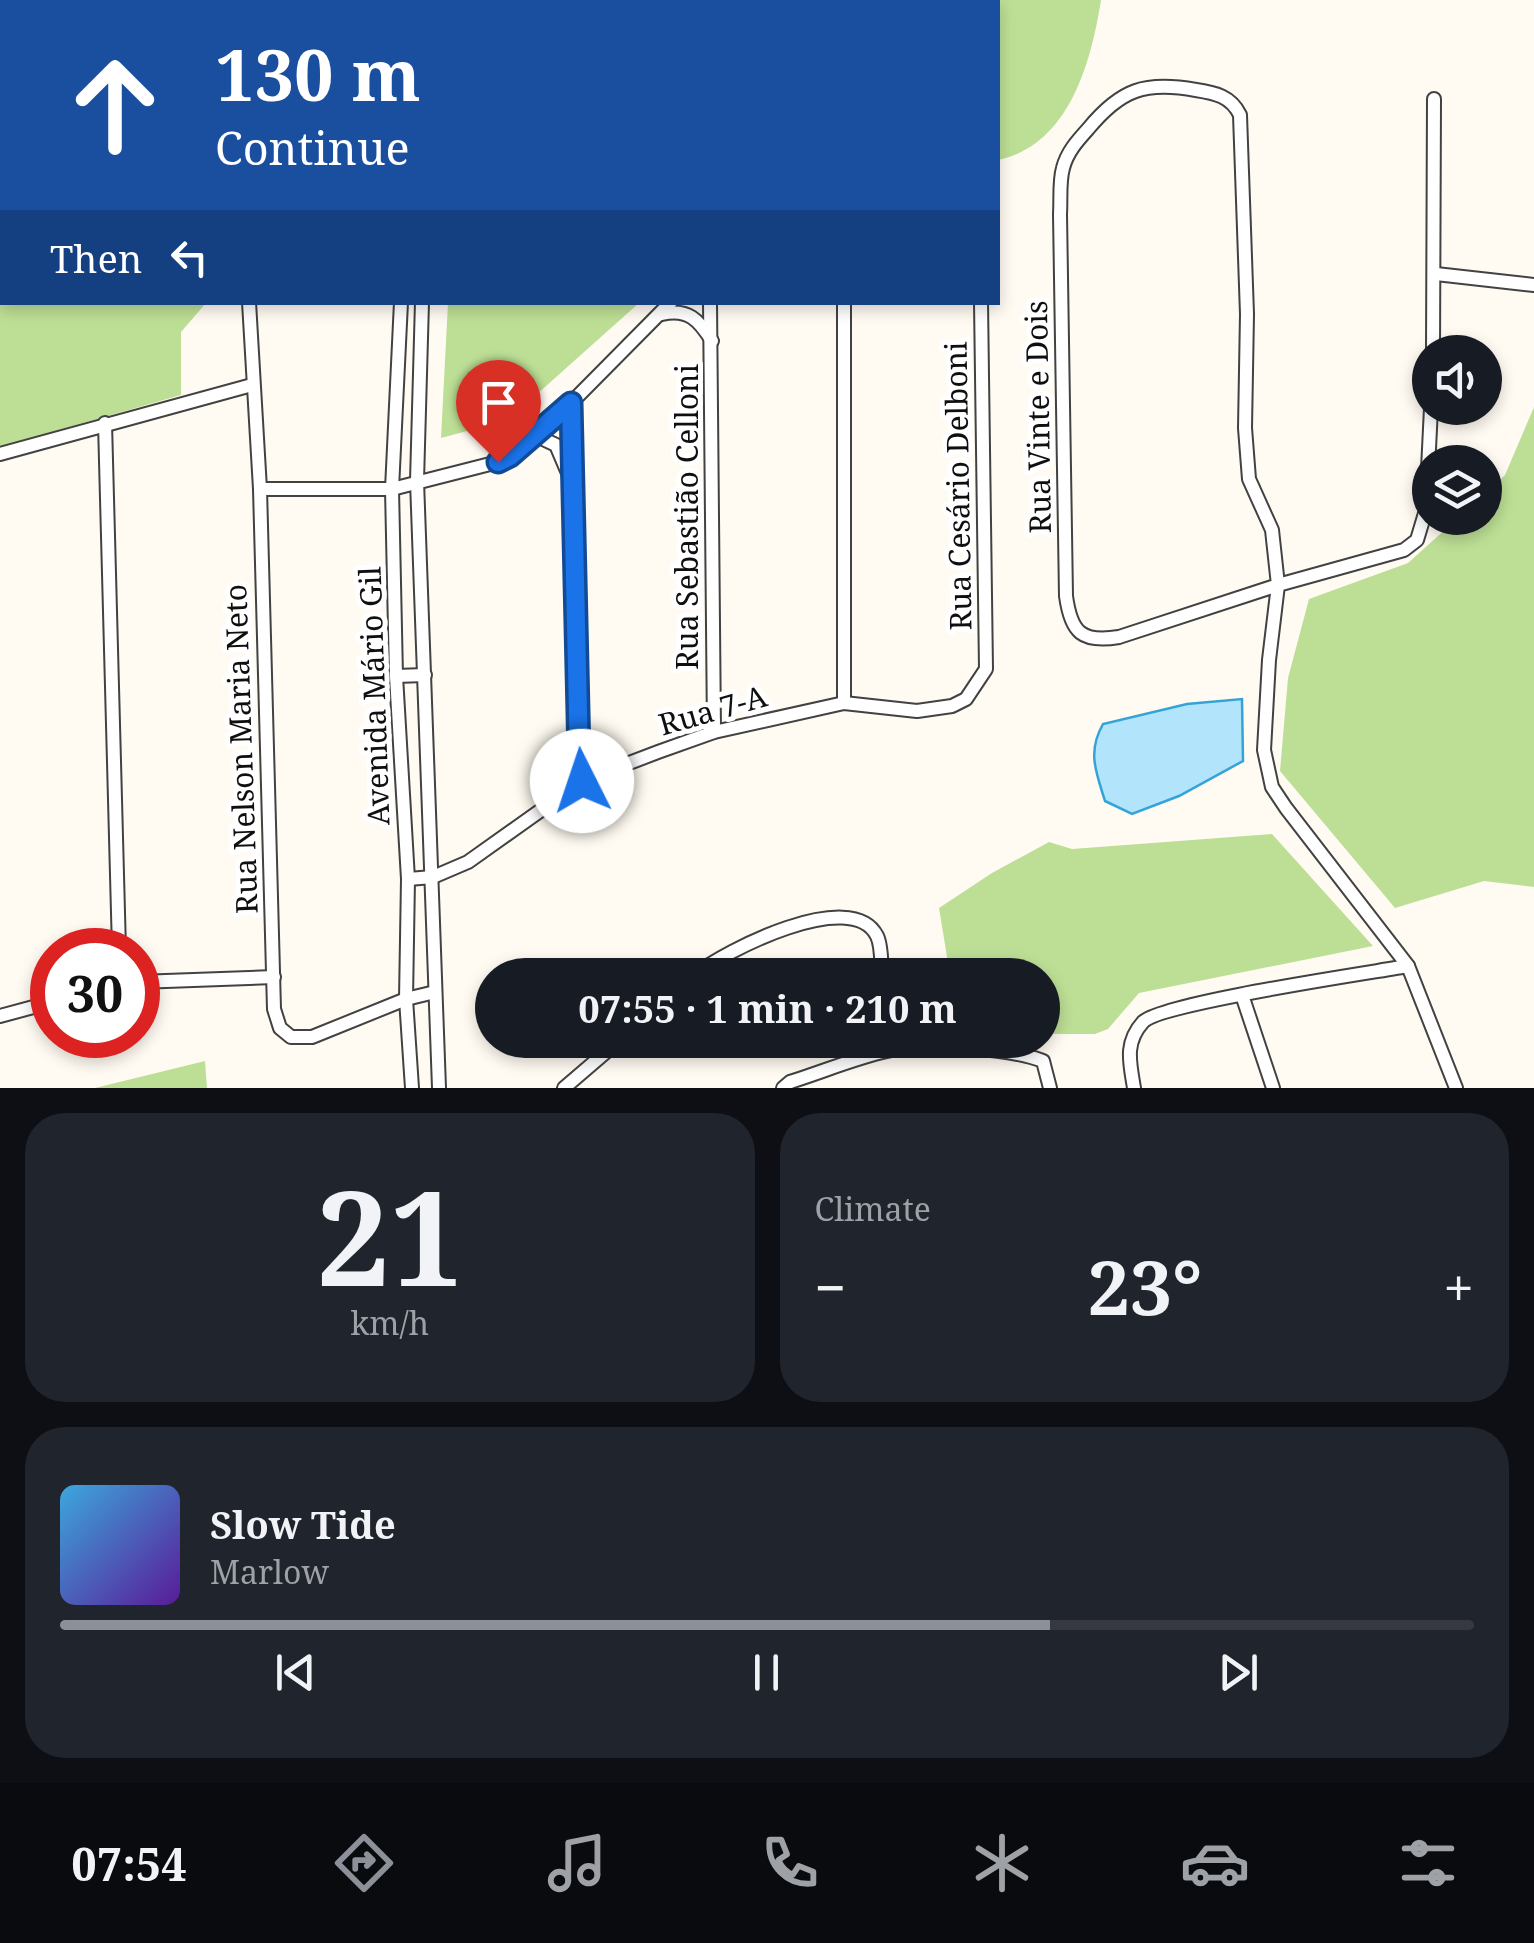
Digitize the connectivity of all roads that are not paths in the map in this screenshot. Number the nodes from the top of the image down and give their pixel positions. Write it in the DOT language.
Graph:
graph roads {
  1 [pos="1434,99"];
  2 [pos="1436,274"];
  3 [pos="1534,285"];
  4 [pos="250,305"];
  5 [pos="401,305"];
  6 [pos="422,305"];
  7 [pos="710,305"];
  8 [pos="844,305"];
  9 [pos="982,305"];
  10 [pos="667,308"];
  11 [pos="1434,335"];
  12 [pos="712,341"];
  13 [pos="252,385"];
  14 [pos="571,403"];
  15 [pos="106,423"];
  16 [pos="1430,425"];
  17 [pos="528,441"];
  18 [pos="0,454"];
  19 [pos="417,481"];
  20 [pos="260,489"];
  21 [pos="392,489"];
  22 [pos="574,490"];
  23 [pos="1278,586"];
  24 [pos="986,669"];
  25 [pos="425,674"];
  26 [pos="396,676"];
  27 [pos="844,703"];
  28 [pos="714,732"];
  29 [pos="582,781"];
  30 [pos="433,877"];
  31 [pos="408,879"];
  32 [pos="118,928"];
  33 [pos="716,958"];
  34 [pos="880,958"];
  35 [pos="1408,966"];
  36 [pos="274,977"];
  37 [pos="160,981"];
  38 [pos="435,992"];
  39 [pos="1242,996"];
  40 [pos="406,999"];
  41 [pos="30,1008"];
  42 [pos="0,1016"];
  43 [pos="599,1058"];
  44 [pos="854,1058"];
  45 [pos="1035,1058"];
  46 [pos="1050,1085"];
  47 [pos="412,1088"];
  48 [pos="439,1088"];
  49 [pos="564,1088"];
  50 [pos="783,1088"];
  51 [pos="1134,1088"];
  52 [pos="1273,1088"];
  53 [pos="1456,1088"];
  1 -- 2 [label="street"];
  2 -- 3 [label="street"];
  2 -- 11 [label="street"];
  4 -- 13 [label="street, Rua Nelson Maria Neto"];
  5 -- 21 [label="street, Avenida Mário Gil"];
  6 -- 19 [label="street, Avenida Mário Gil"];
  7 -- 12 [label="street, Rua Sebastião Celloni"];
  8 -- 27 [label="street"];
  9 -- 24 [label="street, Rua Cesário Delboni"];
  10 -- 12 [label="street"];
  10 -- 14 [label="street"];
  12 -- 28 [label="street, Rua Sebastião Celloni"];
  13 -- 15 [label="street"];
  13 -- 20 [label="street, Rua Nelson Maria Neto"];
  14 -- 17 [label="street"];
  14 -- 22 [label="street"];
  15 -- 18 [label="street"];
  15 -- 32 [label="street"];
  16 -- 23 [label="street"];
  17 -- 19 [label="street"];
  17 -- 22 [label="street"];
  19 -- 21 [label="street"];
  19 -- 25 [label="street, Avenida Mário Gil"];
  20 -- 21 [label="street"];
  20 -- 36 [label="street, Rua Nelson Maria Neto"];
  21 -- 26 [label="street, Avenida Mário Gil"];
  22 -- 29 [label="street"];
  23 -- 23 [label="street, Rua Vinte e Dois"];
  23 -- 35 [label="street"];
  24 -- 27 [label="street, Rua 7-A"];
  25 -- 26 [label="street"];
  25 -- 30 [label="street, Avenida Mário Gil"];
  26 -- 31 [label="street, Avenida Mário Gil"];
  27 -- 28 [label="street, Rua 7-A"];
  28 -- 29 [label="street, Rua 7-A"];
  29 -- 30 [label="street, Rua 7-A"];
  30 -- 31 [label="street, Rua 7-A"];
  30 -- 38 [label="street, Avenida Mário Gil"];
  31 -- 40 [label="street, Avenida Mário Gil"];
  33 -- 34 [label="street"];
  35 -- 39 [label="street"];
  35 -- 53 [label="street"];
  36 -- 37 [label="street"];
  36 -- 40 [label="street, Rua Nelson Maria Neto"];
  38 -- 40 [label="street, Rua Nelson Maria Neto"];
  38 -- 48 [label="street, Avenida Mário Gil"];
  39 -- 51 [label="street"];
  39 -- 52 [label="street"];
  40 -- 47 [label="street, Avenida Mário Gil"];
  41 -- 42 [label="street"];
  43 -- 49 [label="street"];
  44 -- 50 [label="street"];
  45 -- 46 [label="street"];
}
